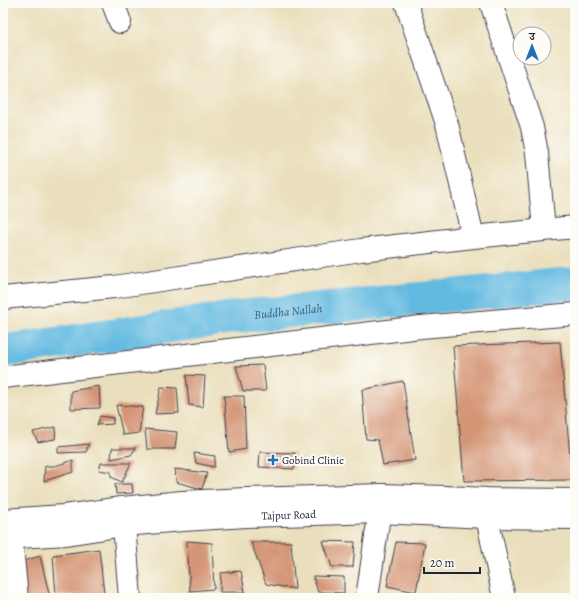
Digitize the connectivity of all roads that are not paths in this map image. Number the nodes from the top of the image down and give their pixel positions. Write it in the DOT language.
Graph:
graph roads {
  1 [pos="406,3"];
  2 [pos="491,3"];
  3 [pos="575,227"];
  4 [pos="544,230"];
  5 [pos="473,237"];
  6 [pos="3,298"];
  7 [pos="575,314"];
  8 [pos="3,377"];
  9 [pos="575,500"];
  10 [pos="380,504"];
  11 [pos="487,517"];
  12 [pos="575,518"];
  13 [pos="124,525"];
  14 [pos="6,532"];
  15 [pos="17,598"];
  16 [pos="130,598"];
  17 [pos="367,598"];
  18 [pos="504,598"];
  1 -- 5 [label="street"];
  2 -- 4 [label="street"];
  3 -- 4 [label="street"];
  4 -- 5 [label="street"];
  5 -- 6 [label="street"];
  7 -- 8 [label="street"];
  9 -- 10 [label="street, Tajpur Road"];
  10 -- 11 [label="street, Tajpur Road"];
  10 -- 13 [label="street, Tajpur Road"];
  10 -- 14 [label="street, Tajpur Road"];
  10 -- 17 [label="street"];
  11 -- 12 [label="street, Tajpur Road"];
  11 -- 18 [label="street"];
  13 -- 14 [label="street, Tajpur Road"];
  13 -- 16 [label="street"];
  14 -- 15 [label="street"];
}
